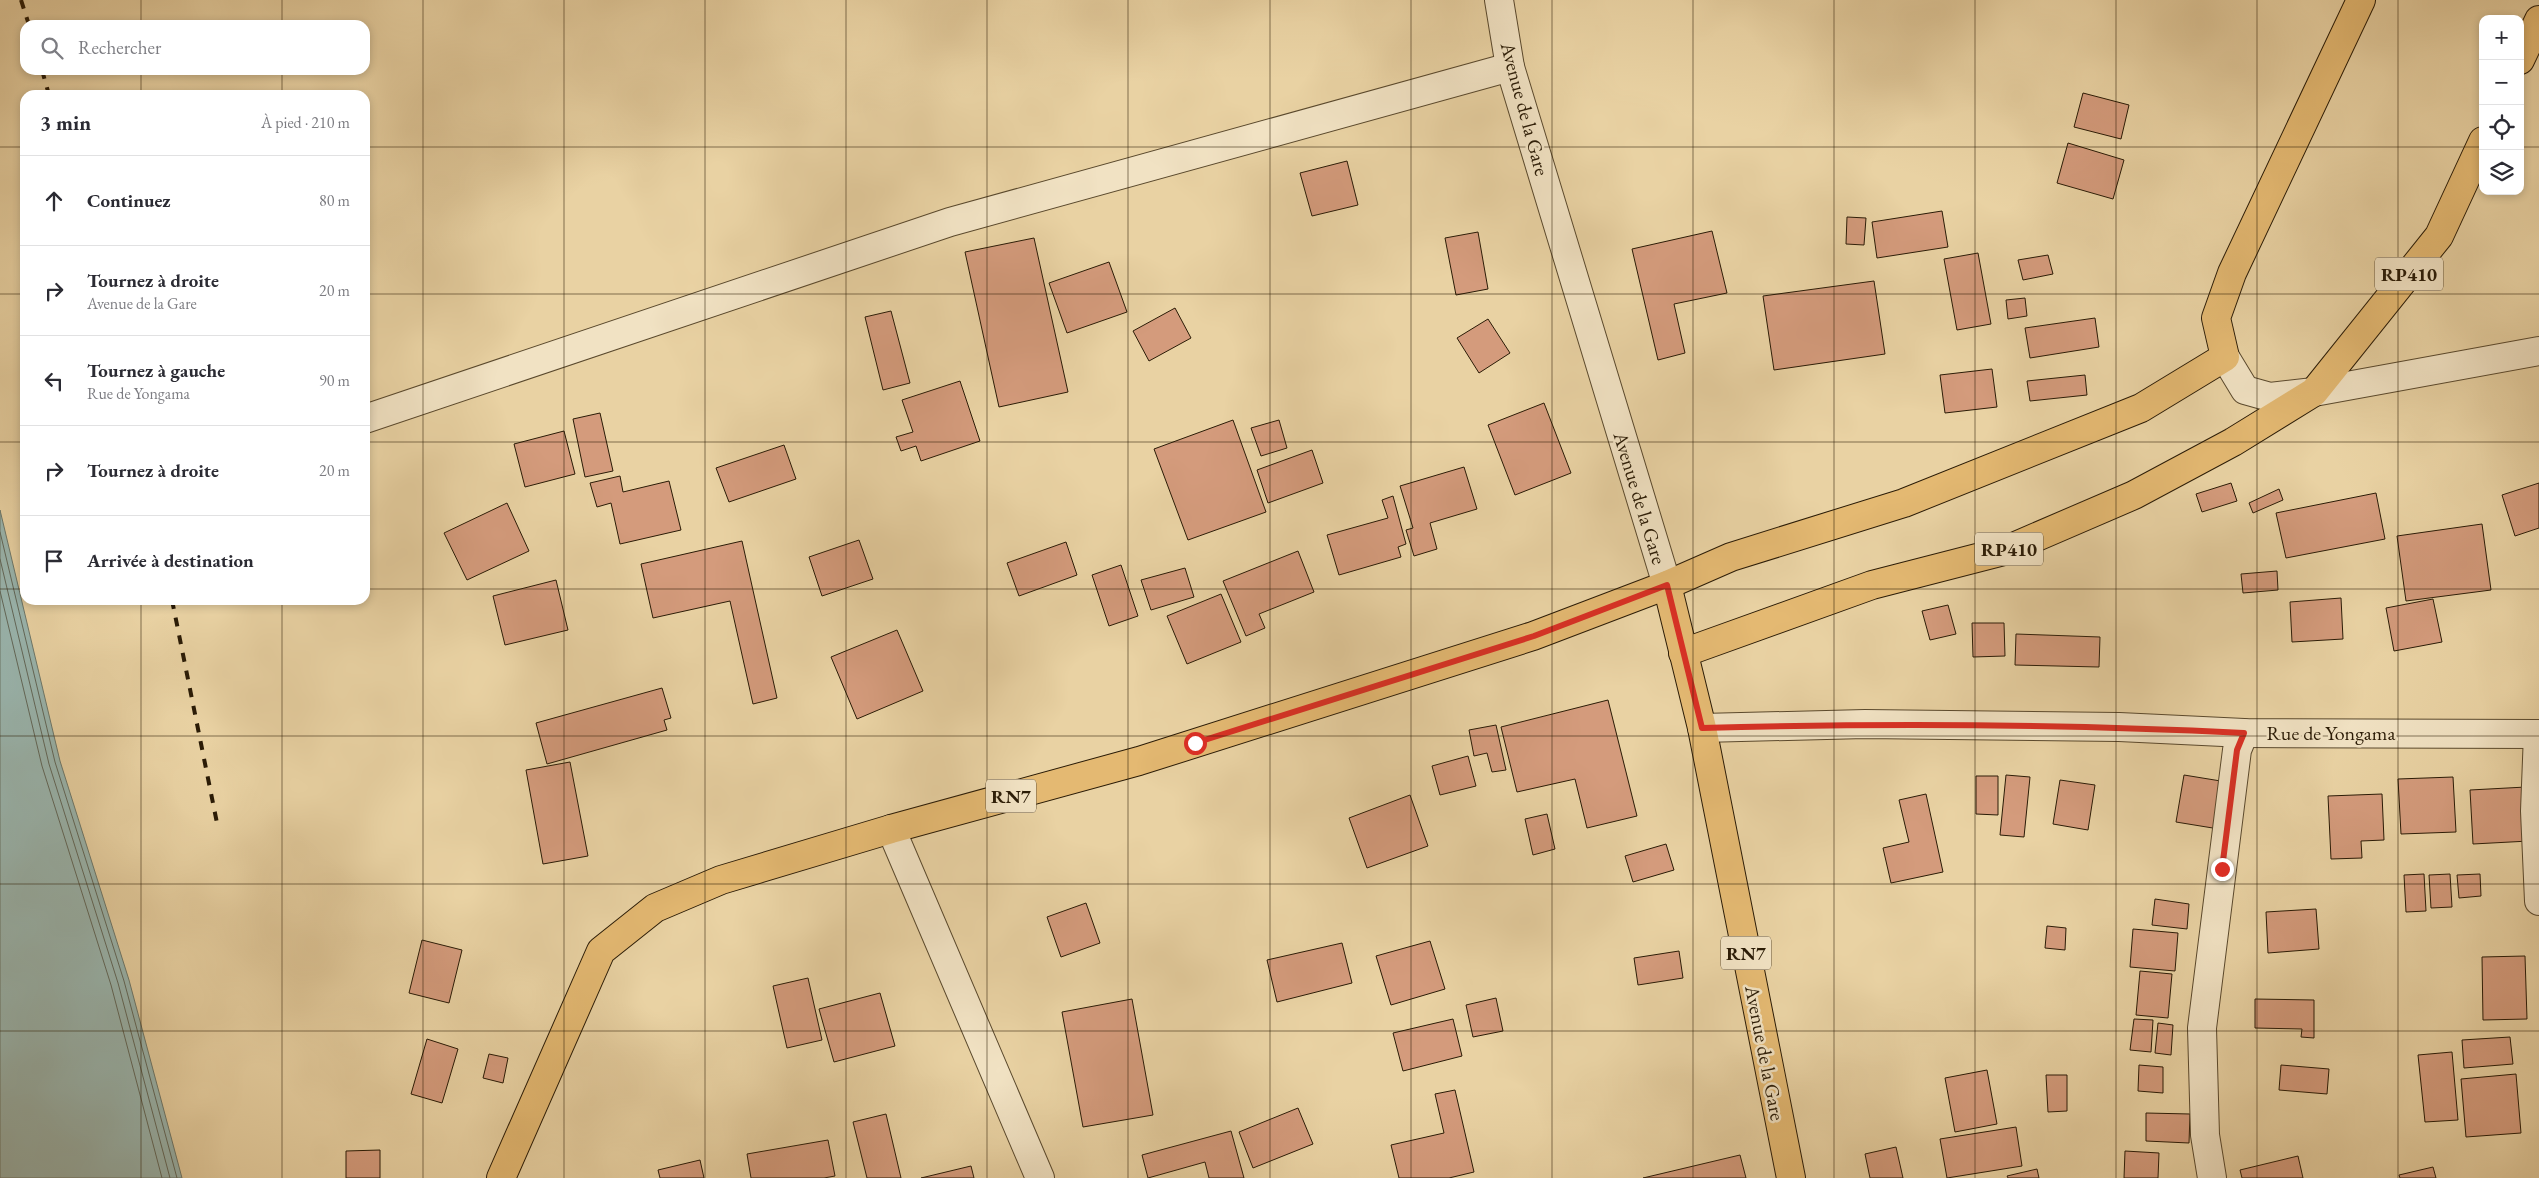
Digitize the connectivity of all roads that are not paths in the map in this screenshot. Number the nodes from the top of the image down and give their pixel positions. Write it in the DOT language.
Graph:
graph roads {
  1 [pos="1499,0"];
  2 [pos="2361,0"];
  3 [pos="2539,20"];
  4 [pos="2524,52"];
  5 [pos="1510,67"];
  6 [pos="2479,150"];
  7 [pos="2539,351"];
  8 [pos="2225,357"];
  9 [pos="2314,392"];
  10 [pos="370,417"];
  11 [pos="1667,585"];
  12 [pos="1683,653"];
  13 [pos="1702,728"];
  14 [pos="2244,733"];
  15 [pos="2538,734"];
  16 [pos="891,829"];
  17 [pos="2539,901"];
  18 [pos="504,1175"];
  19 [pos="1040,1178"];
  20 [pos="1791,1178"];
  21 [pos="2212,1178"];
  1 -- 5 [label="street, Avenue de la Gare"];
  2 -- 8 [label="main road"];
  3 -- 4 [label="main road"];
  5 -- 10 [label="street"];
  5 -- 11 [label="street, Avenue de la Gare"];
  6 -- 9 [label="main road, RP410"];
  7 -- 9 [label="street"];
  8 -- 9 [label="street"];
  8 -- 11 [label="main road"];
  9 -- 12 [label="main road, RP410"];
  11 -- 12 [label="main road, Avenue de la Gare / RN7"];
  11 -- 16 [label="main road, RN7"];
  12 -- 13 [label="main road, Avenue de la Gare / RN7"];
  13 -- 14 [label="street, Rue de Yongama"];
  13 -- 20 [label="main road, Avenue de la Gare / RN7"];
  14 -- 15 [label="street, Rue de Yongama"];
  14 -- 21 [label="street"];
  15 -- 17 [label="street"];
  16 -- 18 [label="main road, RN7"];
  16 -- 19 [label="street"];
}
